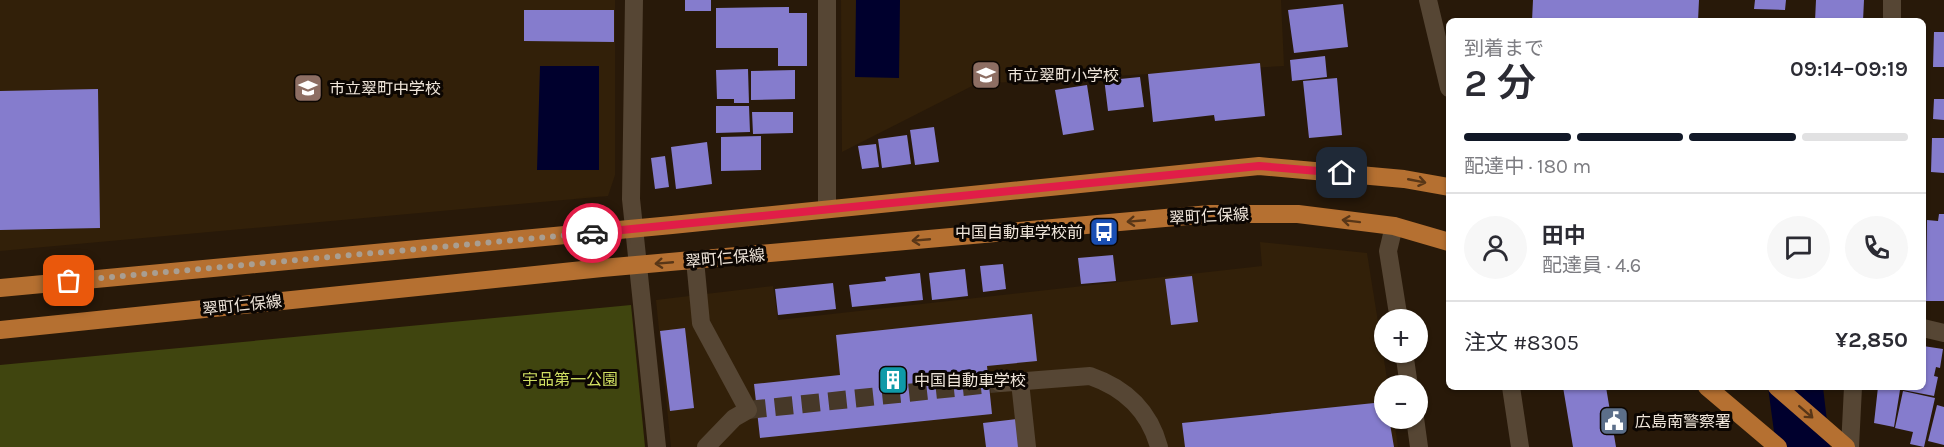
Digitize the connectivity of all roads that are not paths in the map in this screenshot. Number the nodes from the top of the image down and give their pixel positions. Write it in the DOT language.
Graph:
graph roads {
  1 [pos="634,0"];
  2 [pos="827,0"];
  3 [pos="1428,0"];
  4 [pos="1892,0"];
  5 [pos="1892,18"];
  6 [pos="1446,75"];
  7 [pos="1446,186"];
  8 [pos="827,208"];
  9 [pos="1394,226"];
  10 [pos="633,229"];
  11 [pos="1446,241"];
  12 [pos="695,260"];
  13 [pos="637,266"];
  14 [pos="0,288"];
  15 [pos="1397,309"];
  16 [pos="1926,329"];
  17 [pos="0,330"];
  18 [pos="1944,333"];
  19 [pos="1020,382"];
  20 [pos="1000,383"];
  21 [pos="1511,390"];
  22 [pos="1711,390"];
  23 [pos="1781,390"];
  24 [pos="1853,390"];
  25 [pos="1417,429"];
  26 [pos="1844,444"];
  27 [pos="657,447"];
  28 [pos="706,447"];
  29 [pos="1027,447"];
  30 [pos="1159,447"];
  31 [pos="1419,447"];
  32 [pos="1520,447"];
  33 [pos="1778,447"];
  1 -- 10 [label="street"];
  2 -- 8 [label="street"];
  3 -- 6 [label="street"];
  4 -- 5 [label="street"];
  8 -- 7 [label="main road, one-way"];
  8 -- 10 [label="main road"];
  9 -- 11 [label="main road, 翠町仁保線"];
  9 -- 12 [label="main road, 翠町仁保線, one-way"];
  9 -- 15 [label="street"];
  10 -- 13 [label="street"];
  10 -- 14 [label="main road"];
  12 -- 13 [label="main road, 翠町仁保線, one-way"];
  12 -- 28 [label="street"];
  13 -- 17 [label="main road, 翠町仁保線"];
  13 -- 27 [label="street"];
  16 -- 18 [label="street"];
  19 -- 20 [label="street"];
  19 -- 29 [label="street"];
  19 -- 30 [label="street"];
  21 -- 32 [label="street"];
  22 -- 33 [label="main road"];
  23 -- 26 [label="main road, one-way"];
  24 -- 26 [label="street"];
  25 -- 31 [label="street"];
}
